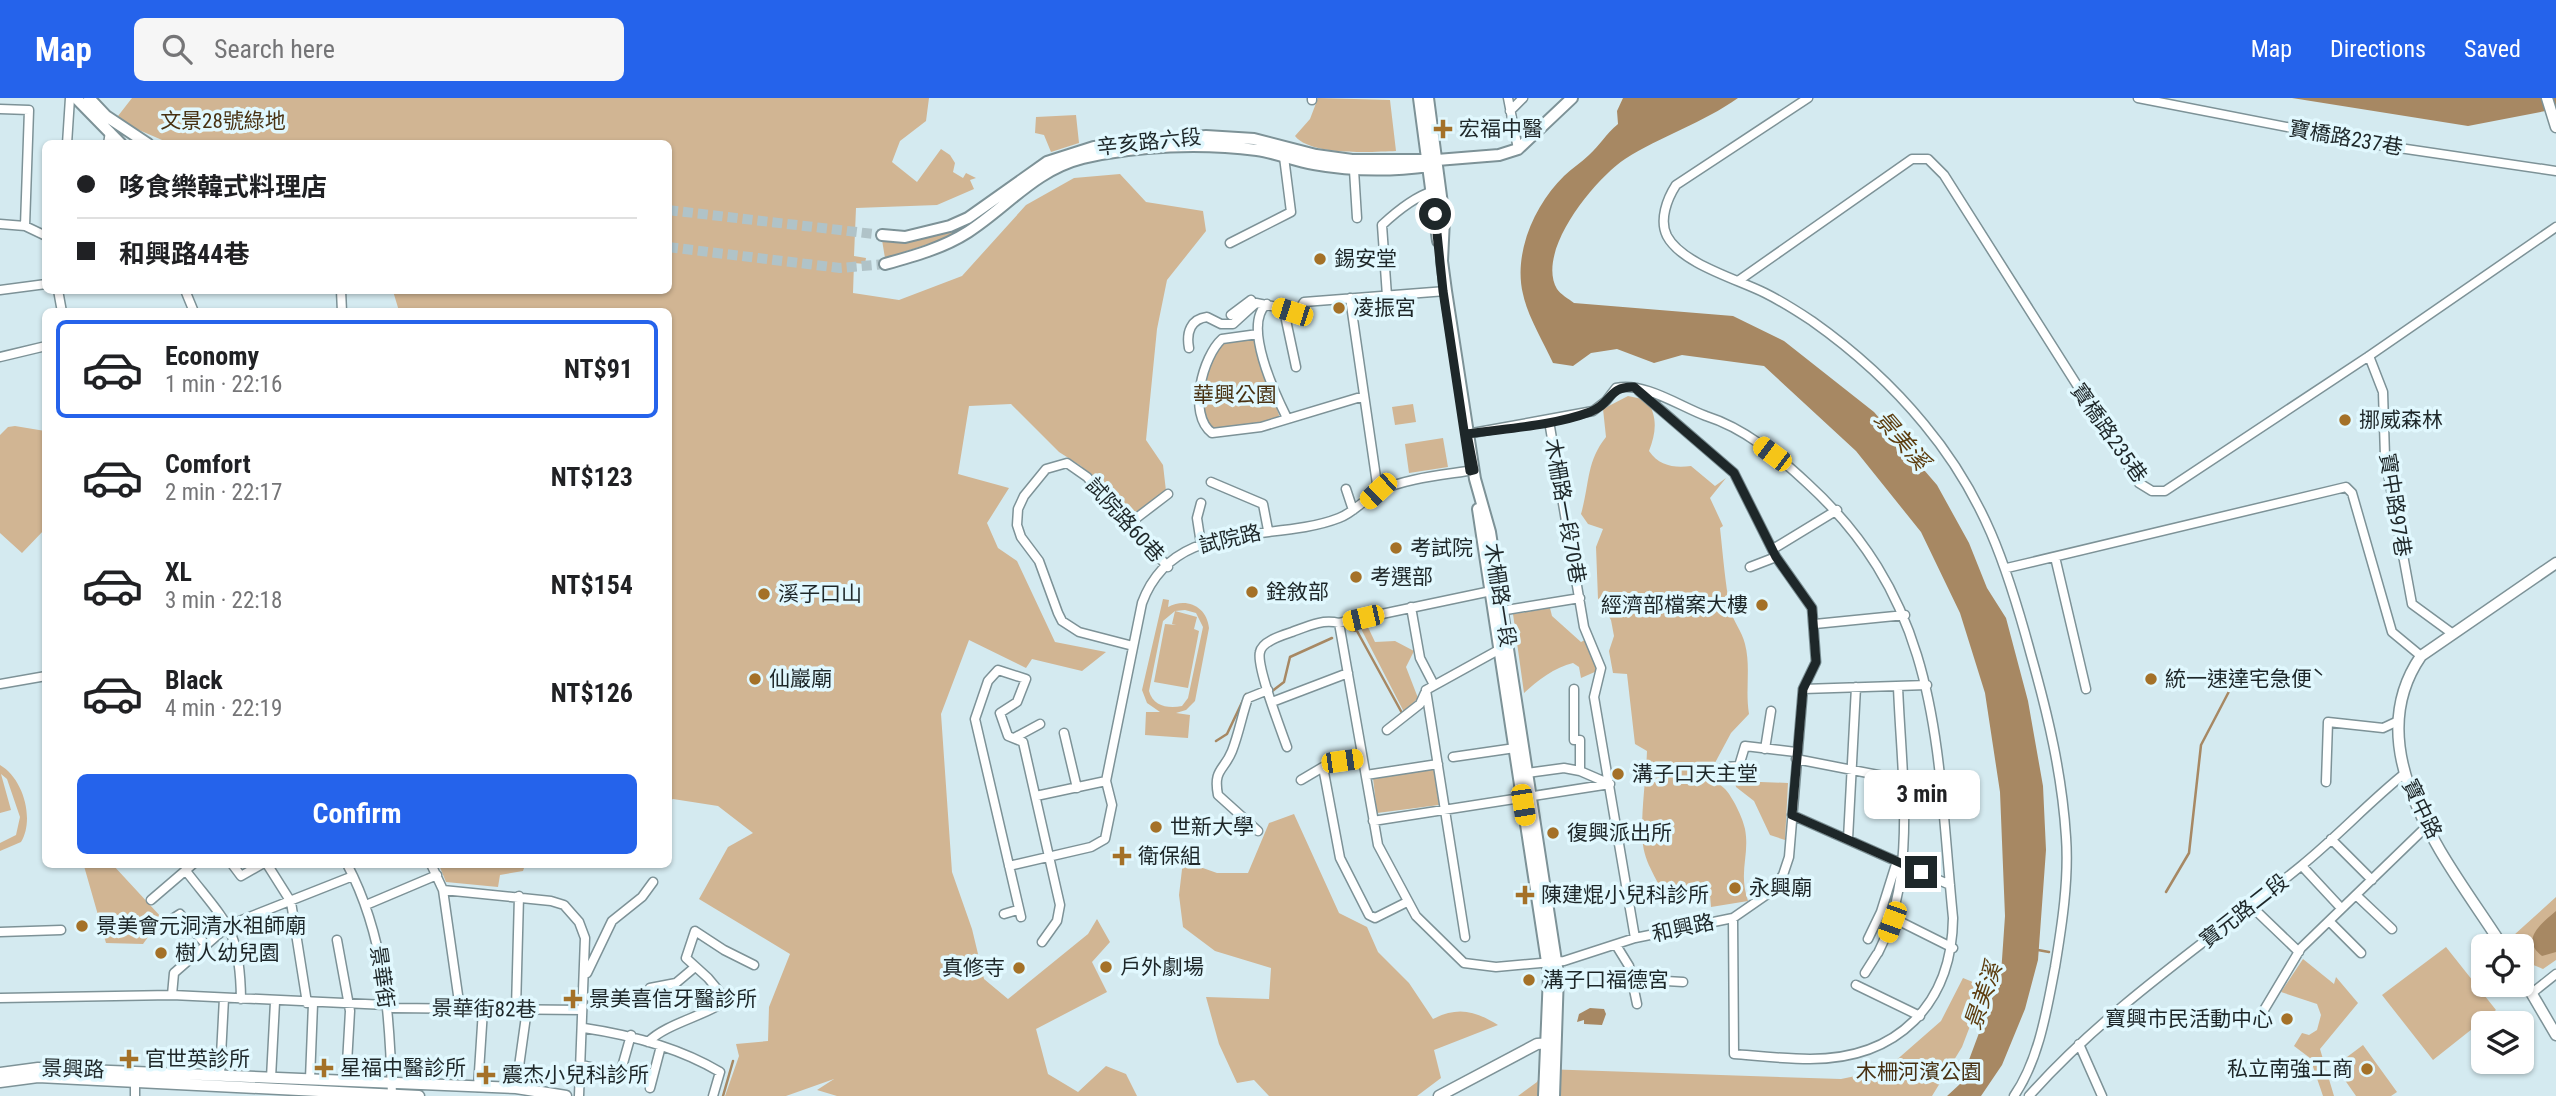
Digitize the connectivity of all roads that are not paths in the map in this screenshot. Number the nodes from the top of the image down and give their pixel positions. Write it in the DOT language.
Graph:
graph roads {
  1 [pos="69,98"];
  2 [pos="76,98"];
  3 [pos="89,98"];
  4 [pos="1419,98"];
  5 [pos="1428,98"];
  6 [pos="1508,98"];
  7 [pos="1523,98"];
  8 [pos="1572,98"];
  9 [pos="1808,98"];
  10 [pos="2138,98"];
  11 [pos="2547,98"];
  12 [pos="0,109"];
  13 [pos="1510,111"];
  14 [pos="2556,127"];
  15 [pos="109,138"];
  16 [pos="67,140"];
  17 [pos="142,140"];
  18 [pos="1518,149"];
  19 [pos="1284,157"];
  20 [pos="1432,161"];
  21 [pos="1354,170"];
  22 [pos="2556,171"];
  23 [pos="1433,191"];
  24 [pos="1357,218"];
  25 [pos="0,224"];
  26 [pos="24,226"];
  27 [pos="2556,227"];
  28 [pos="42,234"];
  29 [pos="882,235"];
  30 [pos="1230,243"];
  31 [pos="885,264"];
  32 [pos="1738,281"];
  33 [pos="42,285"];
  34 [pos="0,290"];
  35 [pos="1444,291"];
  36 [pos="1387,296"];
  37 [pos="1350,298"];
  38 [pos="1267,304"];
  39 [pos="1292,312"];
  40 [pos="1231,315"];
  41 [pos="1258,334"];
  42 [pos="42,347"];
  43 [pos="1189,348"];
  44 [pos="2369,356"];
  45 [pos="0,357"];
  46 [pos="1296,367"];
  47 [pos="1634,387"];
  48 [pos="1364,396"];
  49 [pos="1287,418"];
  50 [pos="1549,421"];
  51 [pos="1467,434"];
  52 [pos="1472,471"];
  53 [pos="1211,482"];
  54 [pos="1346,489"];
  55 [pos="1378,491"];
  56 [pos="1168,494"];
  57 [pos="1201,503"];
  58 [pos="1353,510"];
  59 [pos="1837,510"];
  60 [pos="1130,523"];
  61 [pos="1268,530"];
  62 [pos="1201,544"];
  63 [pos="1774,553"];
  64 [pos="2055,557"];
  65 [pos="2556,563"];
  66 [pos="1167,567"];
  67 [pos="1749,567"];
  68 [pos="2007,568"];
  69 [pos="1494,591"];
  70 [pos="1580,598"];
  71 [pos="1410,607"];
  72 [pos="1498,611"];
  73 [pos="1905,615"];
  74 [pos="1339,623"];
  75 [pos="1815,624"];
  76 [pos="2453,634"];
  77 [pos="1133,646"];
  78 [pos="1504,647"];
  79 [pos="2421,656"];
  80 [pos="1348,673"];
  81 [pos="42,677"];
  82 [pos="0,684"];
  83 [pos="1927,685"];
  84 [pos="1898,686"];
  85 [pos="1430,687"];
  86 [pos="1856,687"];
  87 [pos="1574,689"];
  88 [pos="1803,689"];
  89 [pos="2086,689"];
  90 [pos="1268,690"];
  91 [pos="1272,702"];
  92 [pos="1771,710"];
  93 [pos="2398,721"];
  94 [pos="1040,724"];
  95 [pos="1387,730"];
  96 [pos="1064,733"];
  97 [pos="1014,738"];
  98 [pos="1287,747"];
  99 [pos="1515,748"];
  100 [pos="1765,749"];
  101 [pos="1796,756"];
  102 [pos="1453,757"];
  103 [pos="1362,758"];
  104 [pos="1438,764"];
  105 [pos="1323,767"];
  106 [pos="1724,767"];
  107 [pos="1850,768"];
  108 [pos="1580,771"];
  109 [pos="1527,773"];
  110 [pos="2404,774"];
  111 [pos="1366,775"];
  112 [pos="1901,779"];
  113 [pos="1301,780"];
  114 [pos="1107,781"];
  115 [pos="2326,782"];
  116 [pos="1610,784"];
  117 [pos="1940,787"];
  118 [pos="1077,788"];
  119 [pos="1036,796"];
  120 [pos="1526,796"];
  121 [pos="1445,809"];
  122 [pos="1792,815"];
  123 [pos="1373,821"];
  124 [pos="2427,826"];
  125 [pos="1258,831"];
  126 [pos="1848,839"];
  127 [pos="2331,839"];
  128 [pos="1051,857"];
  129 [pos="1900,862"];
  130 [pos="1009,866"];
  131 [pos="2302,866"];
  132 [pos="190,868"];
  133 [pos="235,868"];
  134 [pos="257,868"];
  135 [pos="268,868"];
  136 [pos="349,868"];
  137 [pos="433,868"];
  138 [pos="186,872"];
  139 [pos="437,875"];
  140 [pos="353,876"];
  141 [pos="2372,880"];
  142 [pos="653,882"];
  143 [pos="1950,885"];
  144 [pos="443,890"];
  145 [pos="2356,895"];
  146 [pos="519,896"];
  147 [pos="151,900"];
  148 [pos="290,902"];
  149 [pos="1407,902"];
  150 [pos="366,905"];
  151 [pos="2250,905"];
  152 [pos="2342,908"];
  153 [pos="1881,912"];
  154 [pos="1004,914"];
  155 [pos="1733,918"];
  156 [pos="1894,918"];
  157 [pos="2329,921"];
  158 [pos="166,923"];
  159 [pos="229,925"];
  160 [pos="2392,929"];
  161 [pos="61,930"];
  162 [pos="0,932"];
  163 [pos="2495,934"];
  164 [pos="1465,937"];
  165 [pos="1635,938"];
  166 [pos="1868,939"];
  167 [pos="337,940"];
  168 [pos="1042,942"];
  169 [pos="206,944"];
  170 [pos="1616,946"];
  171 [pos="1952,948"];
  172 [pos="2299,952"];
  173 [pos="2361,953"];
  174 [pos="1552,963"];
  175 [pos="754,965"];
  176 [pos="695,967"];
  177 [pos="1865,973"];
  178 [pos="2556,974"];
  179 [pos="586,976"];
  180 [pos="1632,979"];
  181 [pos="1683,982"];
  182 [pos="1856,985"];
  183 [pos="650,988"];
  184 [pos="2534,991"];
  185 [pos="172,995"];
  186 [pos="2534,996"];
  187 [pos="0,998"];
  188 [pos="223,998"];
  189 [pos="241,999"];
  190 [pos="275,1002"];
  191 [pos="310,1004"];
  192 [pos="1637,1004"];
  193 [pos="349,1005"];
  194 [pos="386,1005"];
  195 [pos="460,1009"];
  196 [pos="516,1009"];
  197 [pos="527,1009"];
  198 [pos="482,1010"];
  199 [pos="582,1010"];
  200 [pos="2261,1015"];
  201 [pos="1920,1016"];
  202 [pos="584,1028"];
  203 [pos="631,1035"];
  204 [pos="2556,1035"];
  205 [pos="648,1042"];
  206 [pos="1551,1043"];
  207 [pos="2079,1044"];
  208 [pos="661,1046"];
  209 [pos="1550,1058"];
  210 [pos="582,1065"];
  211 [pos="0,1073"];
  212 [pos="220,1075"];
  213 [pos="135,1077"];
  214 [pos="271,1078"];
  215 [pos="310,1079"];
  216 [pos="346,1081"];
  217 [pos="0,1082"];
  218 [pos="392,1082"];
  219 [pos="478,1087"];
  220 [pos="516,1088"];
  221 [pos="650,1088"];
  222 [pos="256,1092"];
  223 [pos="392,1095"];
  224 [pos="135,1096"];
  225 [pos="419,1096"];
  226 [pos="566,1096"];
  227 [pos="579,1096"];
  228 [pos="713,1096"];
  229 [pos="1439,1096"];
  230 [pos="1544,1096"];
  231 [pos="1553,1096"];
  232 [pos="2014,1096"];
  233 [pos="2029,1096"];
  234 [pos="2102,1096"];
  1 -- 16 [label="street"];
  2 -- 15 [label="main road"];
  3 -- 17 [label="main road"];
  4 -- 20 [label="main road, 木柵路一段"];
  5 -- 20 [label="main road, 木柵路一段"];
  6 -- 13 [label="street"];
  7 -- 13 [label="street"];
  8 -- 18 [label="main road"];
  9 -- 32 [label="street"];
  10 -- 22 [label="street, 寶橋路237巷"];
  11 -- 14 [label="street"];
  12 -- 26 [label="street"];
  13 -- 18 [label="street"];
  18 -- 20 [label="main road"];
  19 -- 21 [label="main road, 辛亥路六段"];
  19 -- 30 [label="street"];
  19 -- 31 [label="main road, 辛亥路六段"];
  20 -- 21 [label="main road, 辛亥路六段"];
  20 -- 23 [label="main road, 木柵路一段"];
  20 -- 29 [label="main road, 辛亥路六段"];
  20 -- 35 [label="main road, 木柵路一段"];
  21 -- 24 [label="street"];
  23 -- 35 [label="main road, 木柵路一段"];
  23 -- 36 [label="street"];
  25 -- 26 [label="street"];
  26 -- 28 [label="street"];
  27 -- 44 [label="street, 寶橋路235巷"];
  32 -- 44 [label="street, 寶橋路235巷"];
  32 -- 68 [label="street"];
  33 -- 34 [label="street"];
  35 -- 36 [label="street"];
  35 -- 51 [label="main road, 木柵路一段"];
  35 -- 52 [label="main road, 木柵路一段"];
  36 -- 37 [label="street"];
  37 -- 39 [label="street"];
  37 -- 48 [label="street"];
  38 -- 39 [label="street"];
  38 -- 40 [label="street"];
  38 -- 41 [label="street"];
  38 -- 43 [label="street"];
  39 -- 46 [label="street"];
  41 -- 49 [label="street"];
  41 -- 49 [label="street"];
  42 -- 45 [label="street"];
  44 -- 76 [label="street, 寶中路97巷"];
  47 -- 50 [label="street"];
  47 -- 59 [label="street"];
  47 -- 63 [label="street, 和興路"];
  48 -- 49 [label="street"];
  48 -- 55 [label="street"];
  50 -- 51 [label="street"];
  50 -- 70 [label="street, 木柵路一段70巷"];
  51 -- 52 [label="main road, 木柵路一段"];
  52 -- 55 [label="street, 試院路"];
  52 -- 69 [label="main road, 木柵路一段"];
  53 -- 61 [label="street"];
  54 -- 58 [label="street"];
  55 -- 58 [label="street, 試院路"];
  56 -- 60 [label="street"];
  57 -- 62 [label="street"];
  58 -- 61 [label="street, 試院路"];
  59 -- 63 [label="street"];
  59 -- 73 [label="street"];
  60 -- 66 [label="street, 試院路60巷"];
  60 -- 77 [label="street, 試院路60巷"];
  61 -- 62 [label="street, 試院路"];
  62 -- 66 [label="street, 試院路"];
  63 -- 67 [label="street"];
  63 -- 75 [label="street, 和興路"];
  64 -- 68 [label="street"];
  64 -- 79 [label="street"];
  64 -- 89 [label="street"];
  65 -- 76 [label="street, 寶中路"];
  66 -- 77 [label="street, 試院路"];
  68 -- 232 [label="street"];
  69 -- 71 [label="street"];
  69 -- 72 [label="main road, 木柵路一段"];
  70 -- 72 [label="street, 木柵路一段70巷"];
  70 -- 116 [label="street"];
  71 -- 74 [label="street"];
  71 -- 85 [label="street"];
  72 -- 78 [label="main road, 木柵路一段"];
  73 -- 75 [label="street"];
  73 -- 83 [label="street"];
  74 -- 80 [label="street, 和興路"];
  74 -- 90 [label="street"];
  75 -- 88 [label="street, 和興路"];
  76 -- 79 [label="street, 寶中路"];
  77 -- 114 [label="street, 試院路"];
  78 -- 85 [label="street"];
  78 -- 99 [label="main road, 木柵路一段"];
  78 -- 109 [label="main road, 木柵路一段"];
  79 -- 93 [label="street, 寶中路"];
  80 -- 91 [label="street"];
  80 -- 103 [label="street, 和興路"];
  81 -- 82 [label="street"];
  83 -- 84 [label="street"];
  83 -- 117 [label="street"];
  84 -- 86 [label="street"];
  84 -- 112 [label="street"];
  85 -- 95 [label="street"];
  85 -- 104 [label="street"];
  86 -- 88 [label="street"];
  86 -- 107 [label="street"];
  87 -- 108 [label="street"];
  88 -- 101 [label="street, 和興路"];
  90 -- 91 [label="street"];
  90 -- 125 [label="street"];
  91 -- 98 [label="street"];
  92 -- 100 [label="street"];
  93 -- 110 [label="street, 寶中路"];
  93 -- 115 [label="street"];
  94 -- 97 [label="street"];
  96 -- 118 [label="street"];
  97 -- 119 [label="street"];
  97 -- 130 [label="street"];
  99 -- 102 [label="street"];
  99 -- 120 [label="main road, 木柵路一段"];
  100 -- 101 [label="street"];
  100 -- 106 [label="street"];
  101 -- 107 [label="street"];
  101 -- 122 [label="street, 和興路"];
  103 -- 105 [label="street"];
  103 -- 111 [label="street, 和興路"];
  104 -- 111 [label="street"];
  104 -- 121 [label="street"];
  105 -- 113 [label="street"];
  105 -- 149 [label="street"];
  107 -- 112 [label="street"];
  107 -- 126 [label="street"];
  108 -- 109 [label="street"];
  108 -- 116 [label="street"];
  109 -- 120 [label="main road, 木柵路一段"];
  110 -- 124 [label="street, 寶中路"];
  110 -- 127 [label="street, 寶元路二段"];
  111 -- 123 [label="street, 和興路"];
  112 -- 117 [label="street"];
  112 -- 129 [label="street"];
  114 -- 118 [label="street"];
  114 -- 128 [label="street, 試院路"];
  116 -- 120 [label="street"];
  116 -- 165 [label="street"];
  117 -- 143 [label="street"];
  118 -- 119 [label="street"];
  119 -- 128 [label="street"];
  120 -- 121 [label="street"];
  120 -- 174 [label="main road, 木柵路一段"];
  121 -- 123 [label="street"];
  121 -- 164 [label="street"];
  122 -- 126 [label="street"];
  122 -- 155 [label="street, 和興路"];
  123 -- 149 [label="street, 和興路"];
  124 -- 141 [label="street"];
  124 -- 163 [label="street, 寶中路"];
  126 -- 129 [label="street"];
  127 -- 131 [label="street, 寶元路二段"];
  127 -- 141 [label="street"];
  128 -- 130 [label="street"];
  128 -- 168 [label="street"];
  129 -- 143 [label="street"];
  129 -- 153 [label="street"];
  129 -- 156 [label="street"];
  130 -- 154 [label="street"];
  131 -- 151 [label="street, 寶元路二段"];
  131 -- 152 [label="street"];
  132 -- 138 [label="street"];
  133 -- 134 [label="street"];
  135 -- 148 [label="street"];
  136 -- 140 [label="street, 景華街"];
  137 -- 139 [label="street"];
  138 -- 147 [label="street"];
  138 -- 159 [label="street"];
  139 -- 144 [label="street"];
  139 -- 150 [label="street"];
  140 -- 148 [label="street"];
  140 -- 150 [label="street, 景華街"];
  141 -- 145 [label="street"];
  142 -- 179 [label="street"];
  143 -- 171 [label="street"];
  144 -- 146 [label="street"];
  144 -- 195 [label="street"];
  145 -- 152 [label="street"];
  145 -- 160 [label="street"];
  146 -- 179 [label="street"];
  146 -- 196 [label="street"];
  148 -- 159 [label="street"];
  148 -- 191 [label="street"];
  149 -- 174 [label="street, 和興路"];
  150 -- 194 [label="street, 景華街"];
  151 -- 172 [label="street"];
  151 -- 207 [label="street, 寶元路二段"];
  152 -- 157 [label="street"];
  153 -- 156 [label="street"];
  153 -- 166 [label="street"];
  155 -- 165 [label="street, 和興路"];
  155 -- 201 [label="street"];
  156 -- 171 [label="street"];
  156 -- 177 [label="street"];
  157 -- 172 [label="street"];
  157 -- 173 [label="street"];
  158 -- 169 [label="street"];
  159 -- 169 [label="street"];
  159 -- 189 [label="street"];
  161 -- 162 [label="street"];
  165 -- 170 [label="street, 和興路"];
  167 -- 193 [label="street"];
  169 -- 185 [label="street"];
  170 -- 174 [label="street, 和興路"];
  170 -- 180 [label="street"];
  171 -- 201 [label="street"];
  172 -- 200 [label="street"];
  174 -- 206 [label="main road, 木柵路一段"];
  175 -- 176 [label="street"];
  176 -- 183 [label="street"];
  176 -- 205 [label="street"];
  178 -- 184 [label="street"];
  179 -- 199 [label="street"];
  180 -- 181 [label="street"];
  180 -- 192 [label="street"];
  182 -- 201 [label="street"];
  185 -- 187 [label="street, 景華街82巷"];
  185 -- 188 [label="street, 景華街82巷"];
  186 -- 204 [label="street"];
  188 -- 189 [label="street, 景華街82巷"];
  188 -- 212 [label="street"];
  189 -- 190 [label="street, 景華街82巷"];
  190 -- 191 [label="street, 景華街82巷"];
  190 -- 214 [label="street"];
  191 -- 193 [label="street, 景華街82巷"];
  191 -- 215 [label="street"];
  193 -- 194 [label="street, 景華街82巷"];
  193 -- 216 [label="street"];
  194 -- 195 [label="street, 景華街82巷"];
  194 -- 218 [label="street, 景華街"];
  195 -- 198 [label="street, 景華街82巷"];
  196 -- 197 [label="street, 景華街82巷"];
  196 -- 198 [label="street, 景華街82巷"];
  197 -- 199 [label="street, 景華街82巷"];
  197 -- 220 [label="street"];
  198 -- 219 [label="street"];
  199 -- 202 [label="street"];
  202 -- 203 [label="street"];
  202 -- 210 [label="street"];
  203 -- 205 [label="street"];
  203 -- 210 [label="street"];
  205 -- 208 [label="street"];
  206 -- 209 [label="main road, 木柵路一段"];
  206 -- 229 [label="street"];
  207 -- 233 [label="street, 寶元路二段"];
  207 -- 234 [label="street"];
  208 -- 221 [label="street"];
  208 -- 228 [label="street"];
  209 -- 230 [label="main road"];
  209 -- 231 [label="main road"];
  210 -- 227 [label="street"];
  211 -- 213 [label="street, 景興路"];
  212 -- 213 [label="street, 景興路"];
  212 -- 214 [label="street, 景興路"];
  213 -- 217 [label="street, 景興路"];
  213 -- 222 [label="street, 景興路"];
  213 -- 224 [label="street"];
  214 -- 215 [label="street, 景興路"];
  215 -- 216 [label="street, 景興路"];
  216 -- 218 [label="street, 景興路"];
  218 -- 219 [label="street, 景興路"];
  218 -- 223 [label="street, 景華街"];
  219 -- 220 [label="street, 景興路"];
  220 -- 226 [label="street, 景興路"];
  222 -- 223 [label="street, 景興路"];
  223 -- 225 [label="street, 景興路"];
}
